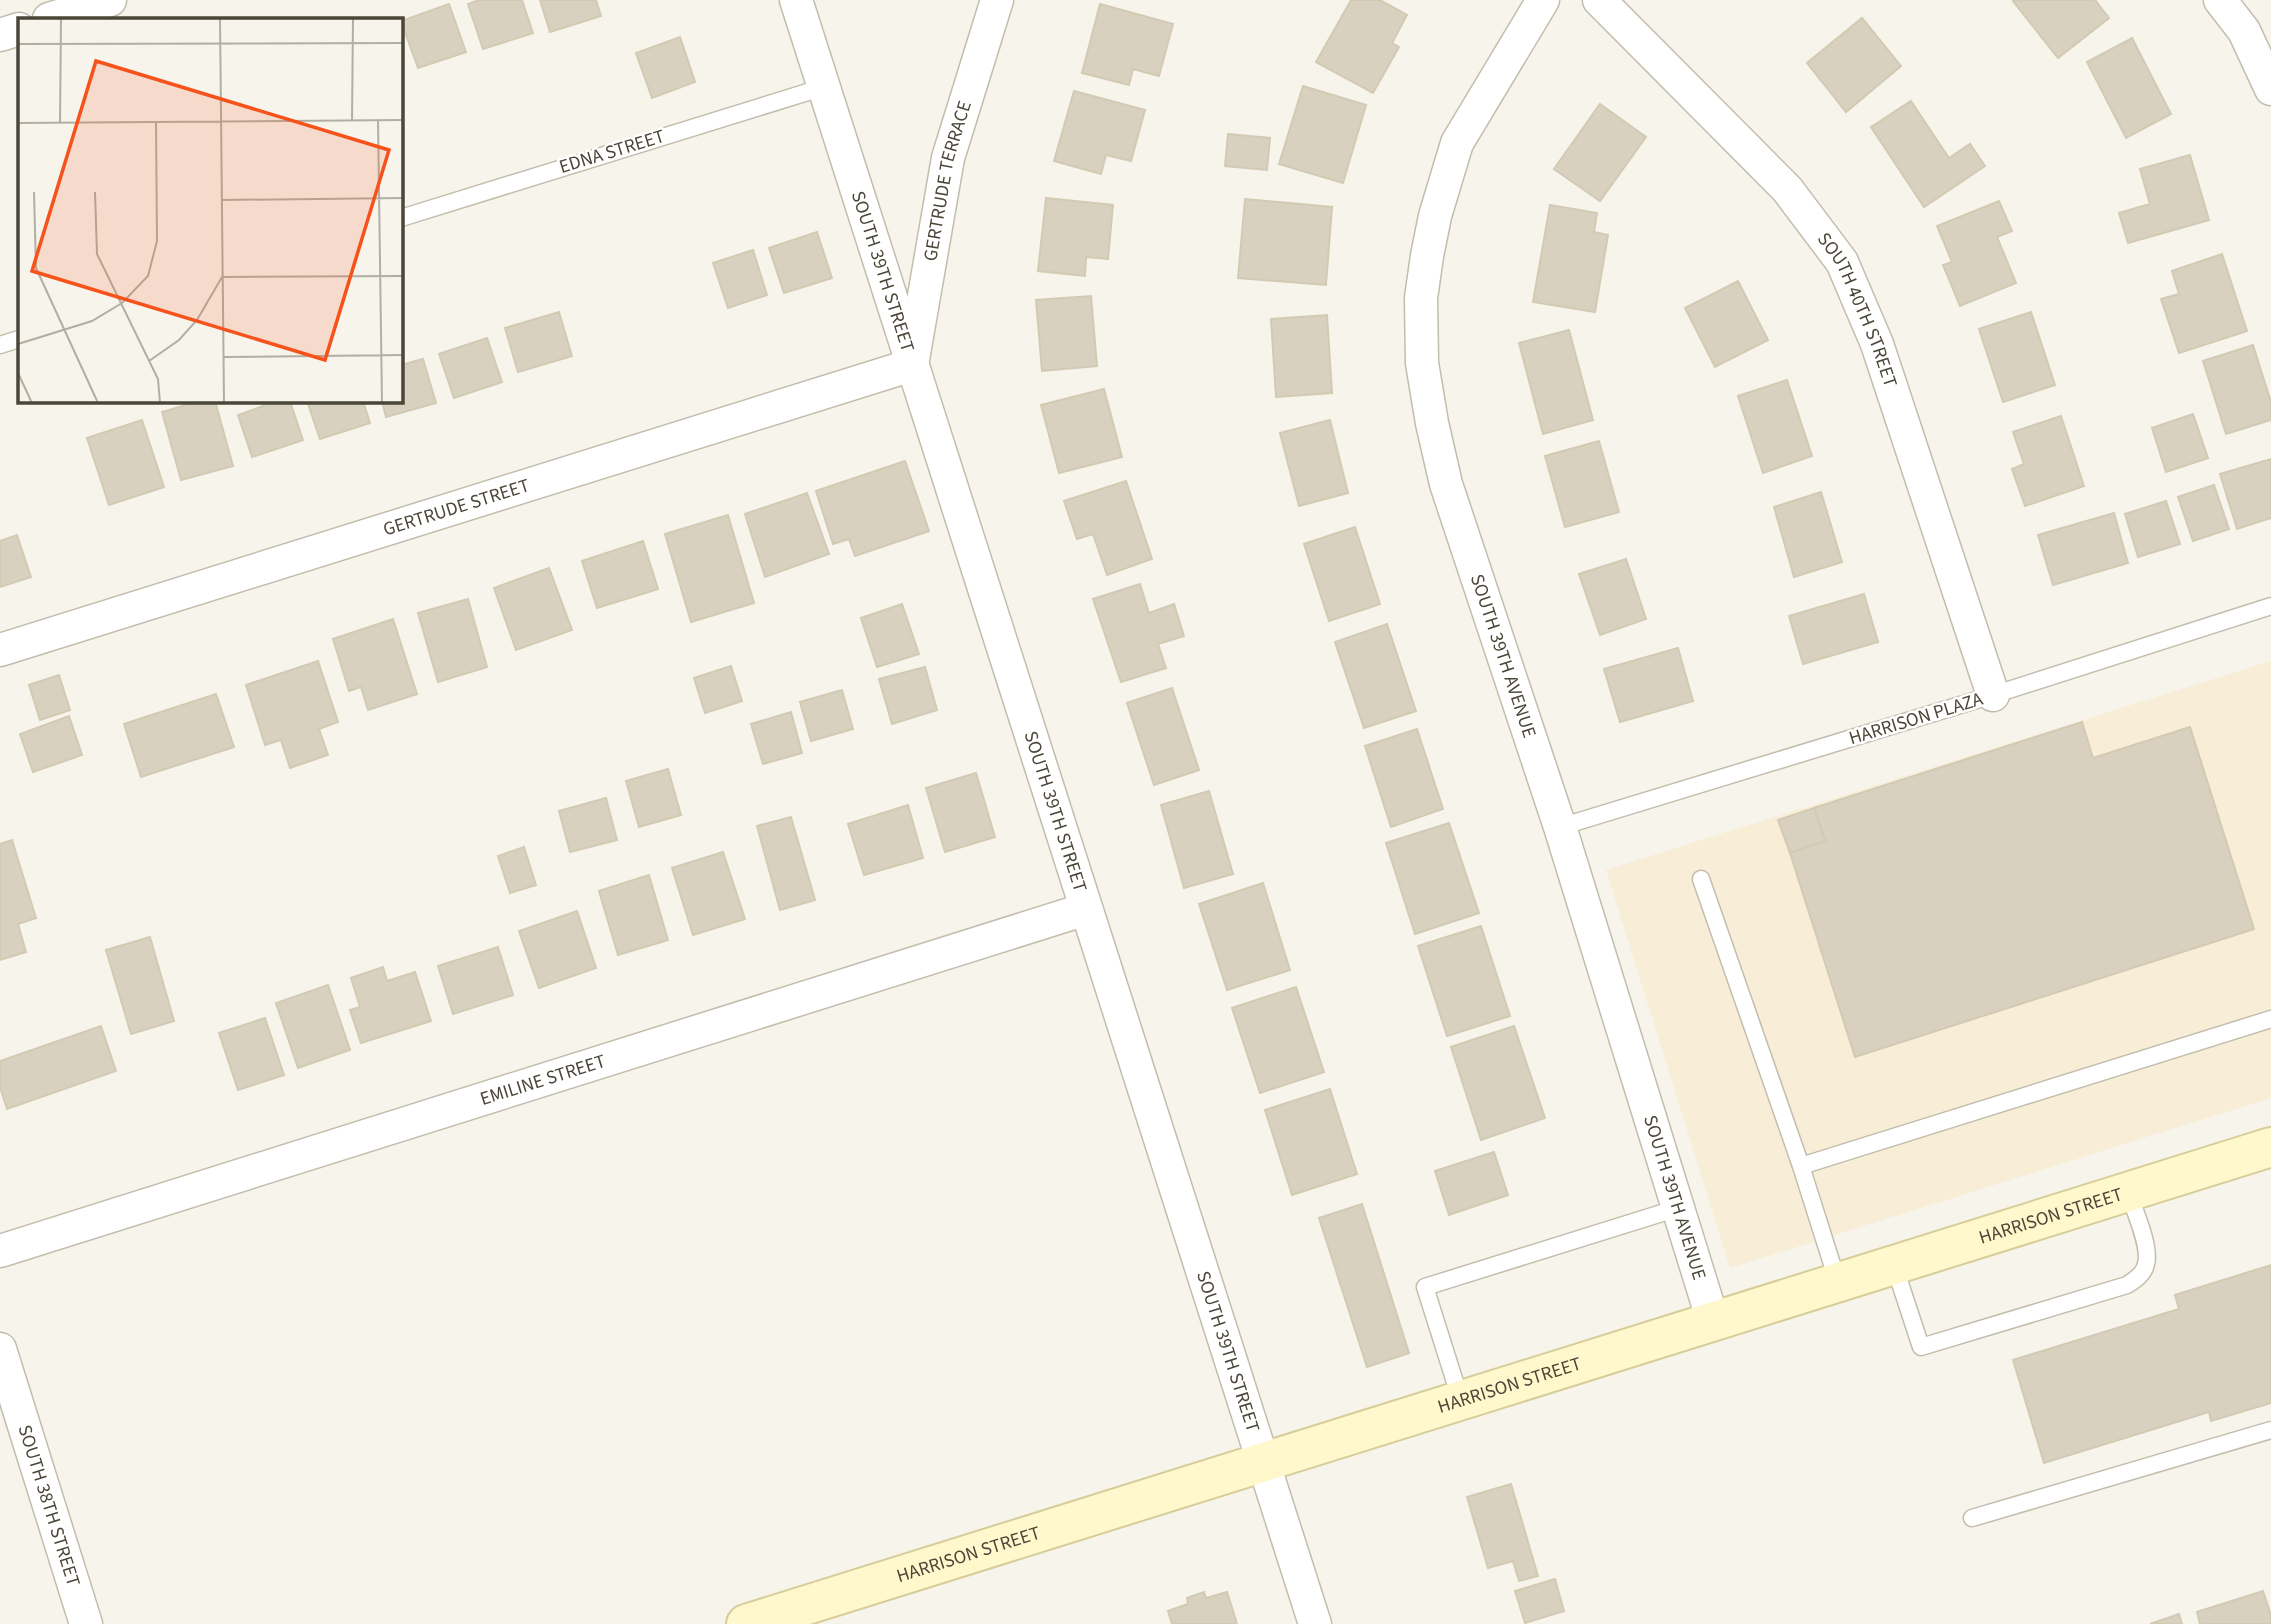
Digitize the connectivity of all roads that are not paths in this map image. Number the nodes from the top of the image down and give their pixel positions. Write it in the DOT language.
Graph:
graph roads {
  1 [pos="110,0"];
  2 [pos="796,0"];
  3 [pos="997,0"];
  4 [pos="1544,0"];
  5 [pos="1599,0"];
  6 [pos="2220,0"];
  7 [pos="52,18"];
  8 [pos="18,29"];
  9 [pos="0,35"];
  10 [pos="824,87"];
  11 [pos="2271,89"];
  12 [pos="402,218"];
  13 [pos="18,339"];
  14 [pos="0,345"];
  15 [pos="912,365"];
  16 [pos="2271,607"];
  17 [pos="0,650"];
  18 [pos="1993,695"];
  19 [pos="1560,827"];
  20 [pos="1700,879"];
  21 [pos="1086,909"];
  22 [pos="2271,1019"];
  23 [pos="2271,1147"];
  24 [pos="1801,1166"];
  25 [pos="2128,1192"];
  26 [pos="1678,1208"];
  27 [pos="0,1251"];
  28 [pos="1894,1265"];
  29 [pos="1838,1283"];
  30 [pos="1713,1321"];
  31 [pos="0,1349"];
  32 [pos="1461,1401"];
  33 [pos="2271,1430"];
  34 [pos="1263,1462"];
  35 [pos="1972,1518"];
  36 [pos="86,1624"];
  37 [pos="746,1624"];
  38 [pos="1315,1624"];
  1 -- 7 [label="street"];
  2 -- 10 [label="street, SOUTH 39TH STREET"];
  3 -- 15 [label="street, GERTRUDE TERRACE"];
  4 -- 19 [label="street, SOUTH 39TH AVENUE"];
  5 -- 18 [label="street, SOUTH 40TH STREET"];
  6 -- 11 [label="street"];
  8 -- 9 [label="street"];
  10 -- 12 [label="lane, EDNA STREET"];
  10 -- 15 [label="street, SOUTH 39TH STREET"];
  13 -- 14 [label="lane"];
  15 -- 17 [label="street, GERTRUDE STREET"];
  15 -- 21 [label="street, SOUTH 39TH STREET"];
  16 -- 18 [label="lane, HARRISON PLAZA"];
  18 -- 19 [label="lane, HARRISON PLAZA"];
  19 -- 26 [label="street, SOUTH 39TH AVENUE"];
  20 -- 24 [label="lane"];
  21 -- 27 [label="street, EMILINE STREET"];
  21 -- 34 [label="street, SOUTH 39TH STREET"];
  22 -- 24 [label="lane"];
  23 -- 25 [label="main road, HARRISON STREET"];
  24 -- 29 [label="lane"];
  25 -- 28 [label="main road, HARRISON STREET"];
  25 -- 28 [label="lane"];
  26 -- 30 [label="street, SOUTH 39TH AVENUE"];
  26 -- 32 [label="lane"];
  28 -- 29 [label="main road, HARRISON STREET"];
  29 -- 30 [label="main road, HARRISON STREET"];
  30 -- 32 [label="main road, HARRISON STREET"];
  31 -- 36 [label="street, SOUTH 38TH STREET"];
  32 -- 34 [label="main road, HARRISON STREET"];
  33 -- 35 [label="lane"];
  34 -- 37 [label="main road, HARRISON STREET"];
  34 -- 38 [label="street, SOUTH 39TH STREET"];
}
